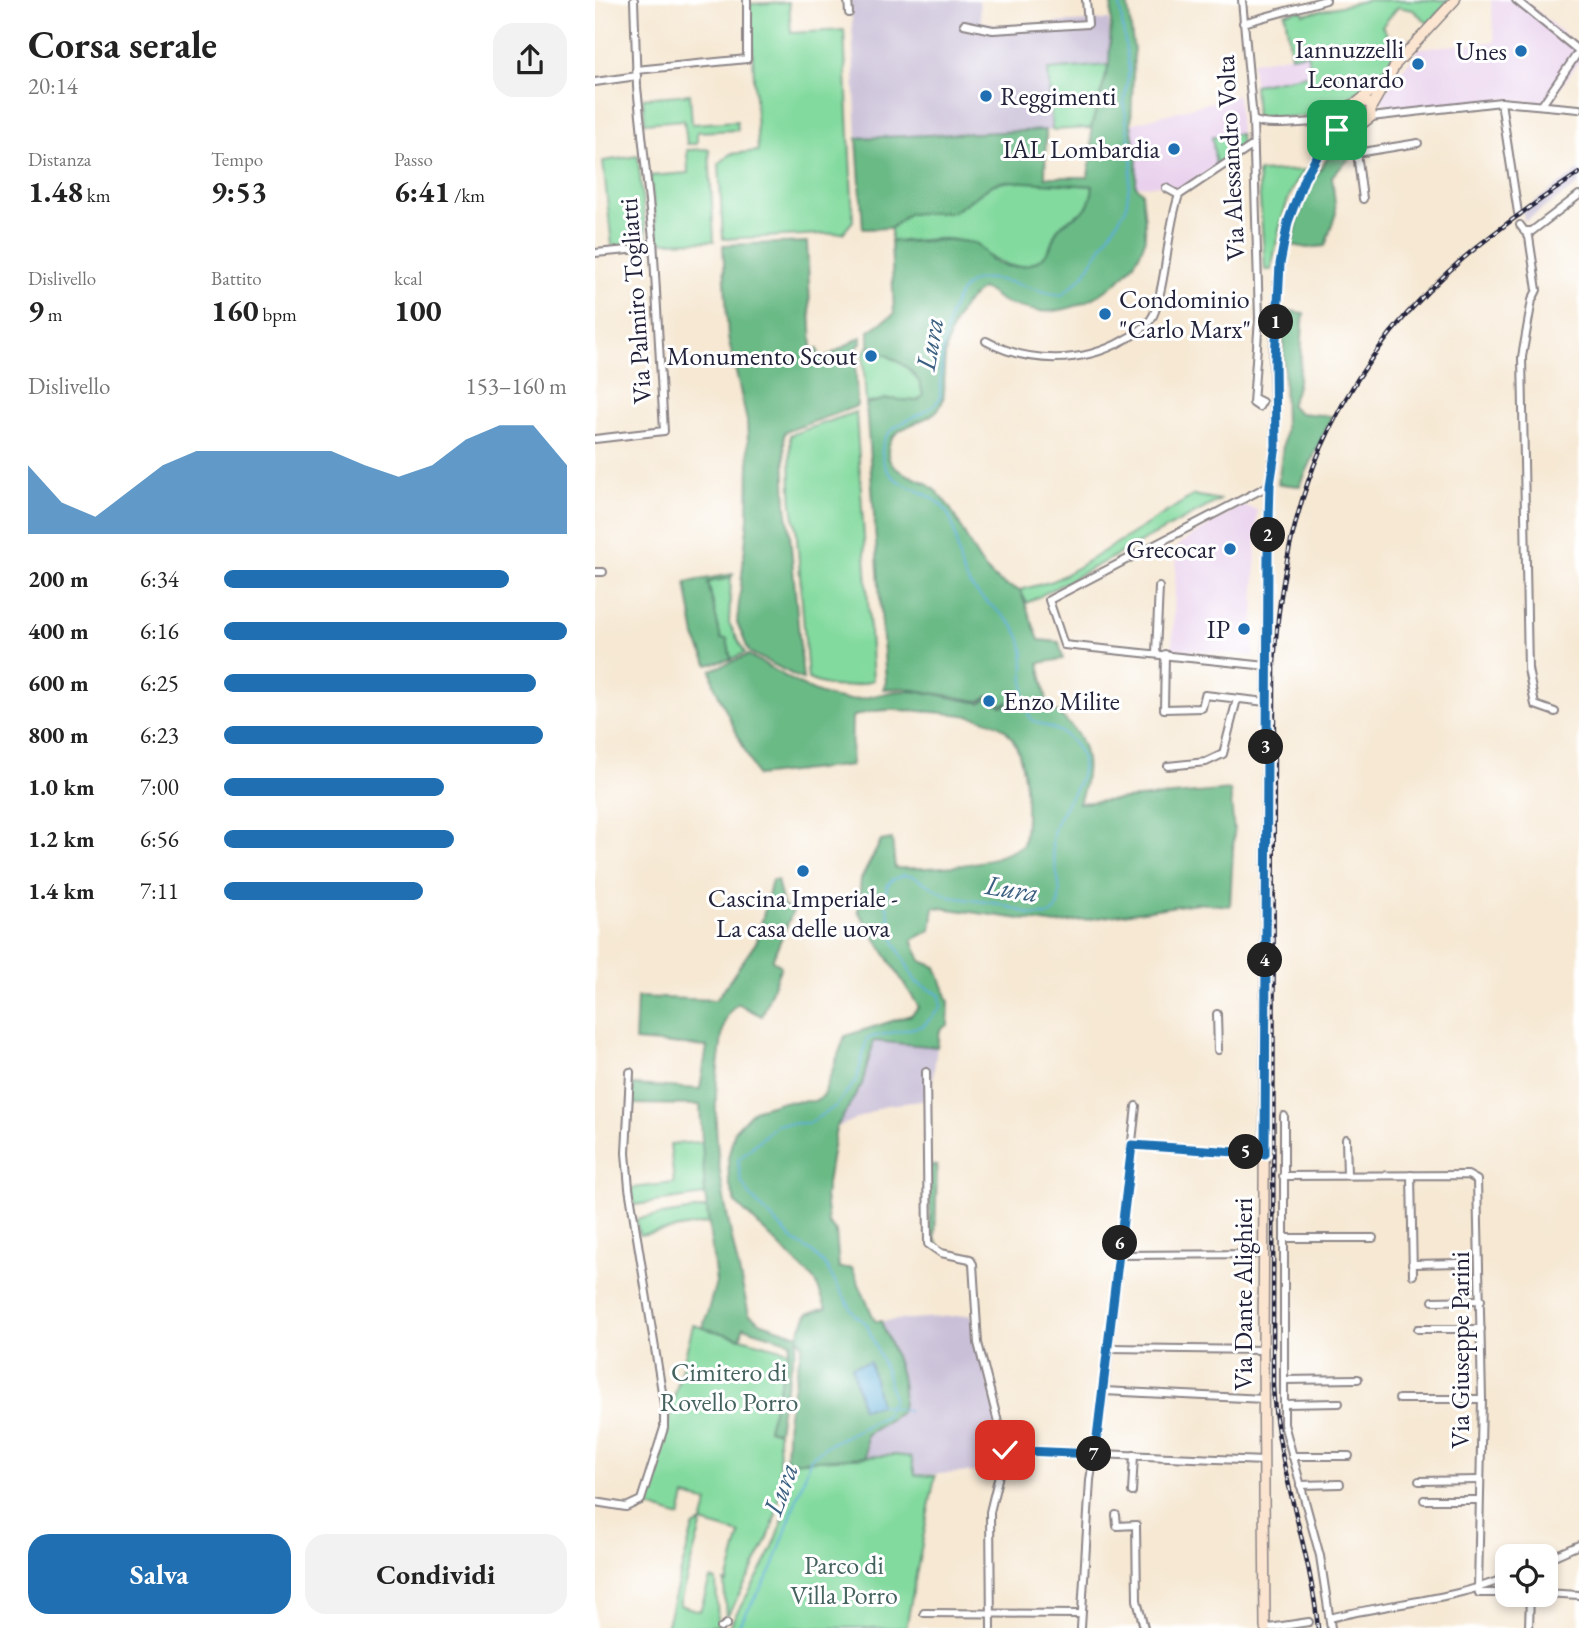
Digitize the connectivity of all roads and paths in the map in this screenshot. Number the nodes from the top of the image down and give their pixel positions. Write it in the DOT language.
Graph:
graph roads {
  1 [pos="634,0"];
  2 [pos="747,0"];
  3 [pos="848,0"];
  4 [pos="1086,0"];
  5 [pos="1242,0"];
  6 [pos="1326,0"];
  7 [pos="1455,0"];
  8 [pos="1516,0"];
  9 [pos="849,13"];
  10 [pos="1244,23"];
  11 [pos="964,24"];
  12 [pos="1579,51"];
  13 [pos="636,73"];
  14 [pos="1388,77"];
  15 [pos="595,82"];
  16 [pos="1359,101"];
  17 [pos="1501,102"];
  18 [pos="1542,106"];
  19 [pos="1579,109"];
  20 [pos="1372,111"];
  21 [pos="1342,113"];
  22 [pos="1252,120"];
  23 [pos="1315,120"];
  24 [pos="1335,124"];
  25 [pos="1349,134"];
  26 [pos="1418,143"];
  27 [pos="1252,145"];
  28 [pos="1319,152"];
  29 [pos="1166,188"];
  30 [pos="1179,195"];
  31 [pos="1579,195"];
  32 [pos="1363,199"];
  33 [pos="1518,214"];
  34 [pos="651,248"];
  35 [pos="595,253"];
  36 [pos="986,341"];
  37 [pos="1254,398"];
  38 [pos="595,439"];
  39 [pos="1270,485"];
  40 [pos="1159,587"];
  41 [pos="1156,653"];
  42 [pos="1165,654"];
  43 [pos="1267,666"];
  44 [pos="1237,699"];
  45 [pos="1266,705"];
  46 [pos="1555,712"];
  47 [pos="1168,766"];
  48 [pos="1217,1014"];
  49 [pos="1218,1050"];
  50 [pos="630,1072"];
  51 [pos="926,1072"];
  52 [pos="1136,1106"];
  53 [pos="1283,1116"];
  54 [pos="1346,1139"];
  55 [pos="1132,1145"];
  56 [pos="1265,1154"];
  57 [pos="1347,1175"];
  58 [pos="1411,1175"];
  59 [pos="1283,1176"];
  60 [pos="1284,1238"];
  61 [pos="1373,1238"];
  62 [pos="1263,1254"];
  63 [pos="1119,1255"];
  64 [pos="1462,1263"];
  65 [pos="1412,1264"];
  66 [pos="1413,1275"];
  67 [pos="1481,1300"];
  68 [pos="1433,1301"];
  69 [pos="1419,1329"];
  70 [pos="1481,1329"];
  71 [pos="1108,1348"];
  72 [pos="1263,1350"];
  73 [pos="1358,1379"];
  74 [pos="1285,1380"];
  75 [pos="1104,1391"];
  76 [pos="1264,1399"];
  77 [pos="1399,1399"];
  78 [pos="1482,1399"];
  79 [pos="1339,1403"];
  80 [pos="1284,1404"];
  81 [pos="1005,1450"];
  82 [pos="1095,1454"];
  83 [pos="1134,1455"];
  84 [pos="1349,1455"];
  85 [pos="1292,1456"];
  86 [pos="1264,1461"];
  87 [pos="1479,1480"];
  88 [pos="1419,1481"];
  89 [pos="1300,1485"];
  90 [pos="1340,1485"];
  91 [pos="1132,1492"];
  92 [pos="1424,1500"];
  93 [pos="1479,1500"];
  94 [pos="595,1502"];
  95 [pos="1116,1515"];
  96 [pos="1579,1545"];
  97 [pos="1558,1554"];
  98 [pos="1495,1582"];
  99 [pos="1478,1589"];
  100 [pos="1495,1593"];
  101 [pos="1558,1594"];
  102 [pos="1579,1595"];
  103 [pos="1530,1607"];
  104 [pos="924,1613"];
  105 [pos="990,1613"];
  106 [pos="1080,1614"];
  107 [pos="1330,1618"];
  108 [pos="1309,1622"];
  109 [pos="991,1628"];
  110 [pos="1081,1628"];
  111 [pos="1144,1628"];
  112 [pos="1267,1628"];
  113 [pos="1331,1628"];
  114 [pos="1529,1628"];
  1 -- 13 [label="street, Via Palmiro Togliatti"];
  2 -- 13 [label="street"];
  3 -- 9 [label="street"];
  4 -- 11 [label="street"];
  5 -- 10 [label="street, Via Alessandro Volta"];
  6 -- 10 [label="street"];
  7 -- 14 [label="street"];
  8 -- 12 [label="street"];
  10 -- 22 [label="street, Via Alessandro Volta"];
  12 -- 18 [label="street"];
  13 -- 15 [label="street"];
  13 -- 34 [label="street, Via Palmiro Togliatti"];
  14 -- 16 [label="street"];
  14 -- 20 [label="street"];
  16 -- 20 [label="street"];
  16 -- 21 [label="street"];
  17 -- 18 [label="street"];
  17 -- 20 [label="street"];
  17 -- 33 [label="street"];
  18 -- 19 [label="street"];
  20 -- 25 [label="street"];
  21 -- 23 [label="street"];
  21 -- 24 [label="street"];
  22 -- 23 [label="street"];
  22 -- 27 [label="street, Via Alessandro Volta"];
  23 -- 24 [label="street"];
  24 -- 25 [label="street"];
  24 -- 28 [label="street"];
  25 -- 28 [label="street"];
  26 -- 32 [label="street"];
  27 -- 30 [label="street"];
  27 -- 37 [label="street, Via Alessandro Volta"];
  28 -- 39 [label="street"];
  29 -- 30 [label="street"];
  30 -- 36 [label="street"];
  31 -- 46 [label="street"];
  34 -- 35 [label="street"];
  34 -- 38 [label="street, Via Palmiro Togliatti"];
  39 -- 41 [label="street"];
  39 -- 43 [label="street"];
  40 -- 41 [label="street"];
  41 -- 42 [label="street"];
  42 -- 43 [label="street"];
  42 -- 44 [label="street"];
  43 -- 45 [label="street"];
  44 -- 45 [label="street"];
  44 -- 47 [label="street"];
  45 -- 56 [label="street, Via Dante Alighieri"];
  48 -- 49 [label="street"];
  50 -- 94 [label="street"];
  51 -- 81 [label="street"];
  52 -- 55 [label="street"];
  53 -- 59 [label="street"];
  54 -- 57 [label="street"];
  55 -- 56 [label="street"];
  55 -- 63 [label="street"];
  56 -- 62 [label="street, Via Dante Alighieri"];
  57 -- 58 [label="street, Via Giuseppe Parini"];
  57 -- 59 [label="street, Via Giuseppe Parini"];
  58 -- 65 [label="street, Via Giuseppe Parini"];
  58 -- 67 [label="street, Via Giuseppe Parini"];
  59 -- 60 [label="street"];
  60 -- 61 [label="street"];
  60 -- 74 [label="street"];
  62 -- 63 [label="street"];
  62 -- 72 [label="street, Via Dante Alighieri"];
  63 -- 71 [label="street"];
  64 -- 65 [label="street"];
  65 -- 66 [label="street, Via Giuseppe Parini"];
  67 -- 68 [label="street"];
  67 -- 70 [label="street, Via Giuseppe Parini"];
  69 -- 70 [label="street"];
  70 -- 78 [label="street, Via Giuseppe Parini"];
  71 -- 72 [label="street"];
  71 -- 75 [label="street"];
  72 -- 76 [label="street, Via Dante Alighieri"];
  73 -- 74 [label="street"];
  74 -- 80 [label="street"];
  75 -- 76 [label="street"];
  75 -- 82 [label="street"];
  76 -- 86 [label="street, Via Dante Alighieri"];
  77 -- 78 [label="street"];
  78 -- 87 [label="street, Via Giuseppe Parini"];
  79 -- 80 [label="street"];
  80 -- 85 [label="street"];
  81 -- 82 [label="street"];
  81 -- 105 [label="street"];
  82 -- 83 [label="street"];
  82 -- 106 [label="street"];
  83 -- 86 [label="street"];
  83 -- 91 [label="street"];
  84 -- 85 [label="street"];
  85 -- 89 [label="street"];
  86 -- 112 [label="street, Via Dante Alighieri"];
  87 -- 88 [label="street"];
  87 -- 93 [label="street, Via Giuseppe Parini"];
  89 -- 90 [label="street"];
  89 -- 107 [label="street"];
  92 -- 93 [label="street"];
  93 -- 99 [label="street, Via Giuseppe Parini"];
  95 -- 111 [label="street"];
  96 -- 97 [label="street"];
  98 -- 99 [label="street"];
  99 -- 100 [label="street"];
  99 -- 107 [label="street"];
  101 -- 102 [label="street"];
  103 -- 114 [label="street"];
  104 -- 105 [label="street"];
  105 -- 106 [label="street"];
  105 -- 109 [label="street"];
  106 -- 110 [label="street"];
  107 -- 113 [label="street"];
  108 -- 112 [label="street"];
}
